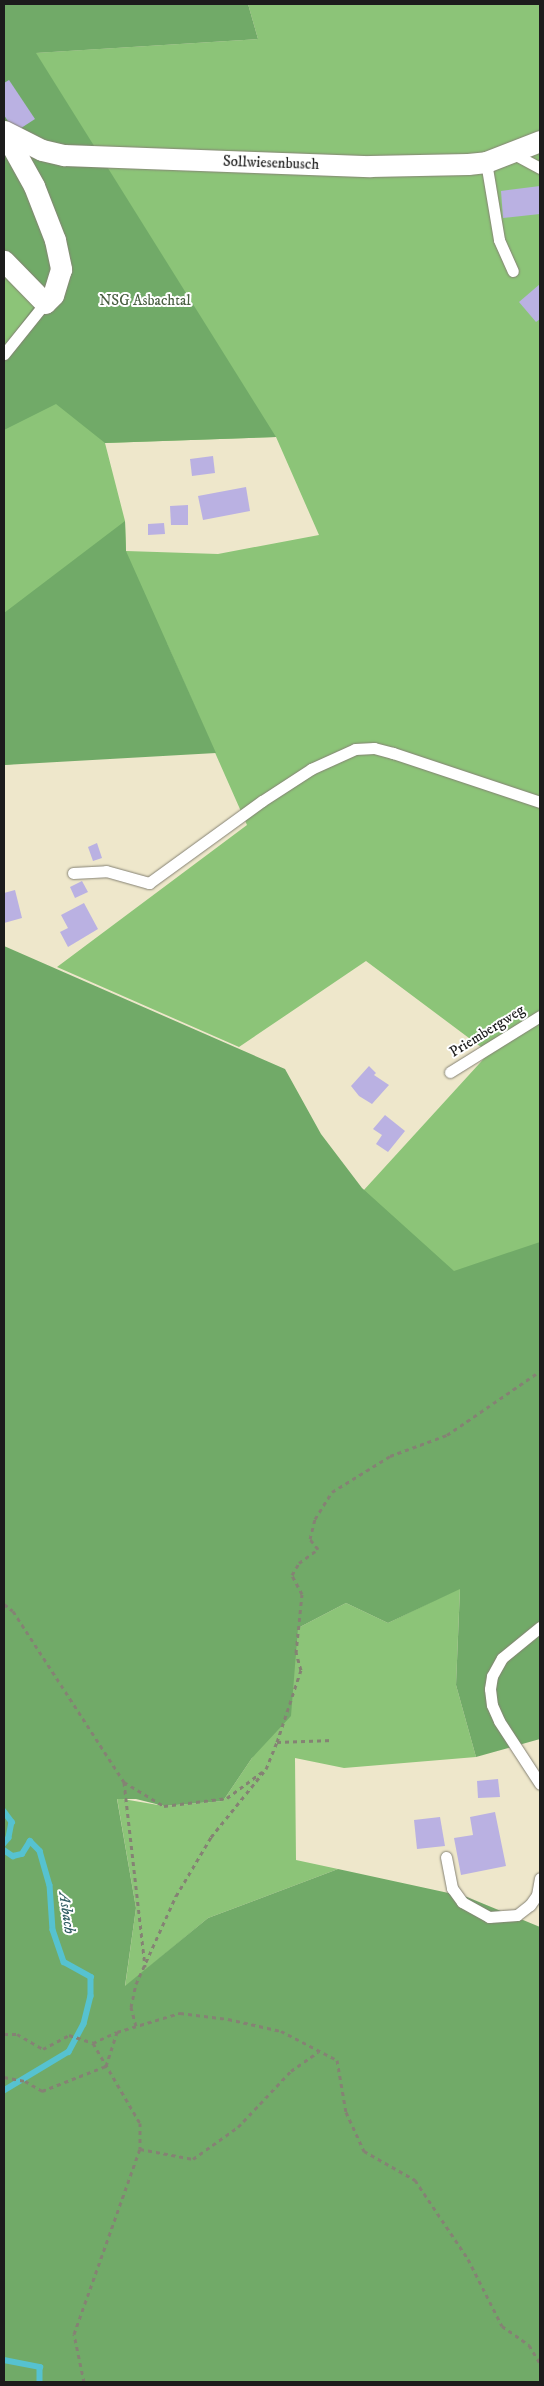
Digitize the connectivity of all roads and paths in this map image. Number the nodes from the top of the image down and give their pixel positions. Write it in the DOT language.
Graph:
graph roads {
  1 [pos="4,132"];
  2 [pos="540,141"];
  3 [pos="512,153"];
  4 [pos="486,162"];
  5 [pos="540,168"];
  6 [pos="4,261"];
  7 [pos="514,271"];
  8 [pos="45,303"];
  9 [pos="4,354"];
  10 [pos="540,802"];
  11 [pos="73,873"];
  12 [pos="540,1016"];
  13 [pos="450,1072"];
  14 [pos="540,1371"];
  15 [pos="4,1604"];
  16 [pos="540,1627"];
  17 [pos="333,1740"];
  18 [pos="277,1742"];
  19 [pos="266,1769"];
  20 [pos="124,1782"];
  21 [pos="540,1784"];
  22 [pos="446,1857"];
  23 [pos="540,1878"];
  24 [pos="145,1968"];
  25 [pos="136,2026"];
  26 [pos="117,2032"];
  27 [pos="4,2034"];
  28 [pos="93,2043"];
  29 [pos="318,2052"];
  30 [pos="106,2066"];
  31 [pos="4,2077"];
  32 [pos="140,2149"];
  33 [pos="540,2363"];
  34 [pos="84,2382"];
  1 -- 4 [label="street, Sollwiesenbusch"];
  1 -- 8 [label="street, Sollwiesenbusch"];
  2 -- 3 [label="street, Sollwiesenbusch"];
  3 -- 4 [label="street, Sollwiesenbusch"];
  3 -- 5 [label="lane"];
  4 -- 7 [label="lane"];
  6 -- 8 [label="street"];
  8 -- 9 [label="lane"];
  10 -- 11 [label="lane"];
  12 -- 13 [label="lane, Priembergweg"];
  14 -- 18 [label="path"];
  15 -- 20 [label="path"];
  16 -- 21 [label="lane"];
  17 -- 18 [label="path"];
  18 -- 19 [label="path"];
  19 -- 20 [label="path"];
  19 -- 24 [label="path"];
  20 -- 24 [label="path"];
  22 -- 23 [label="lane"];
  24 -- 25 [label="path"];
  25 -- 26 [label="path"];
  25 -- 29 [label="path"];
  26 -- 28 [label="path"];
  26 -- 30 [label="path"];
  27 -- 28 [label="path"];
  28 -- 30 [label="path"];
  29 -- 32 [label="path"];
  29 -- 33 [label="path"];
  30 -- 31 [label="path"];
  30 -- 32 [label="path"];
  32 -- 34 [label="path"];
}
